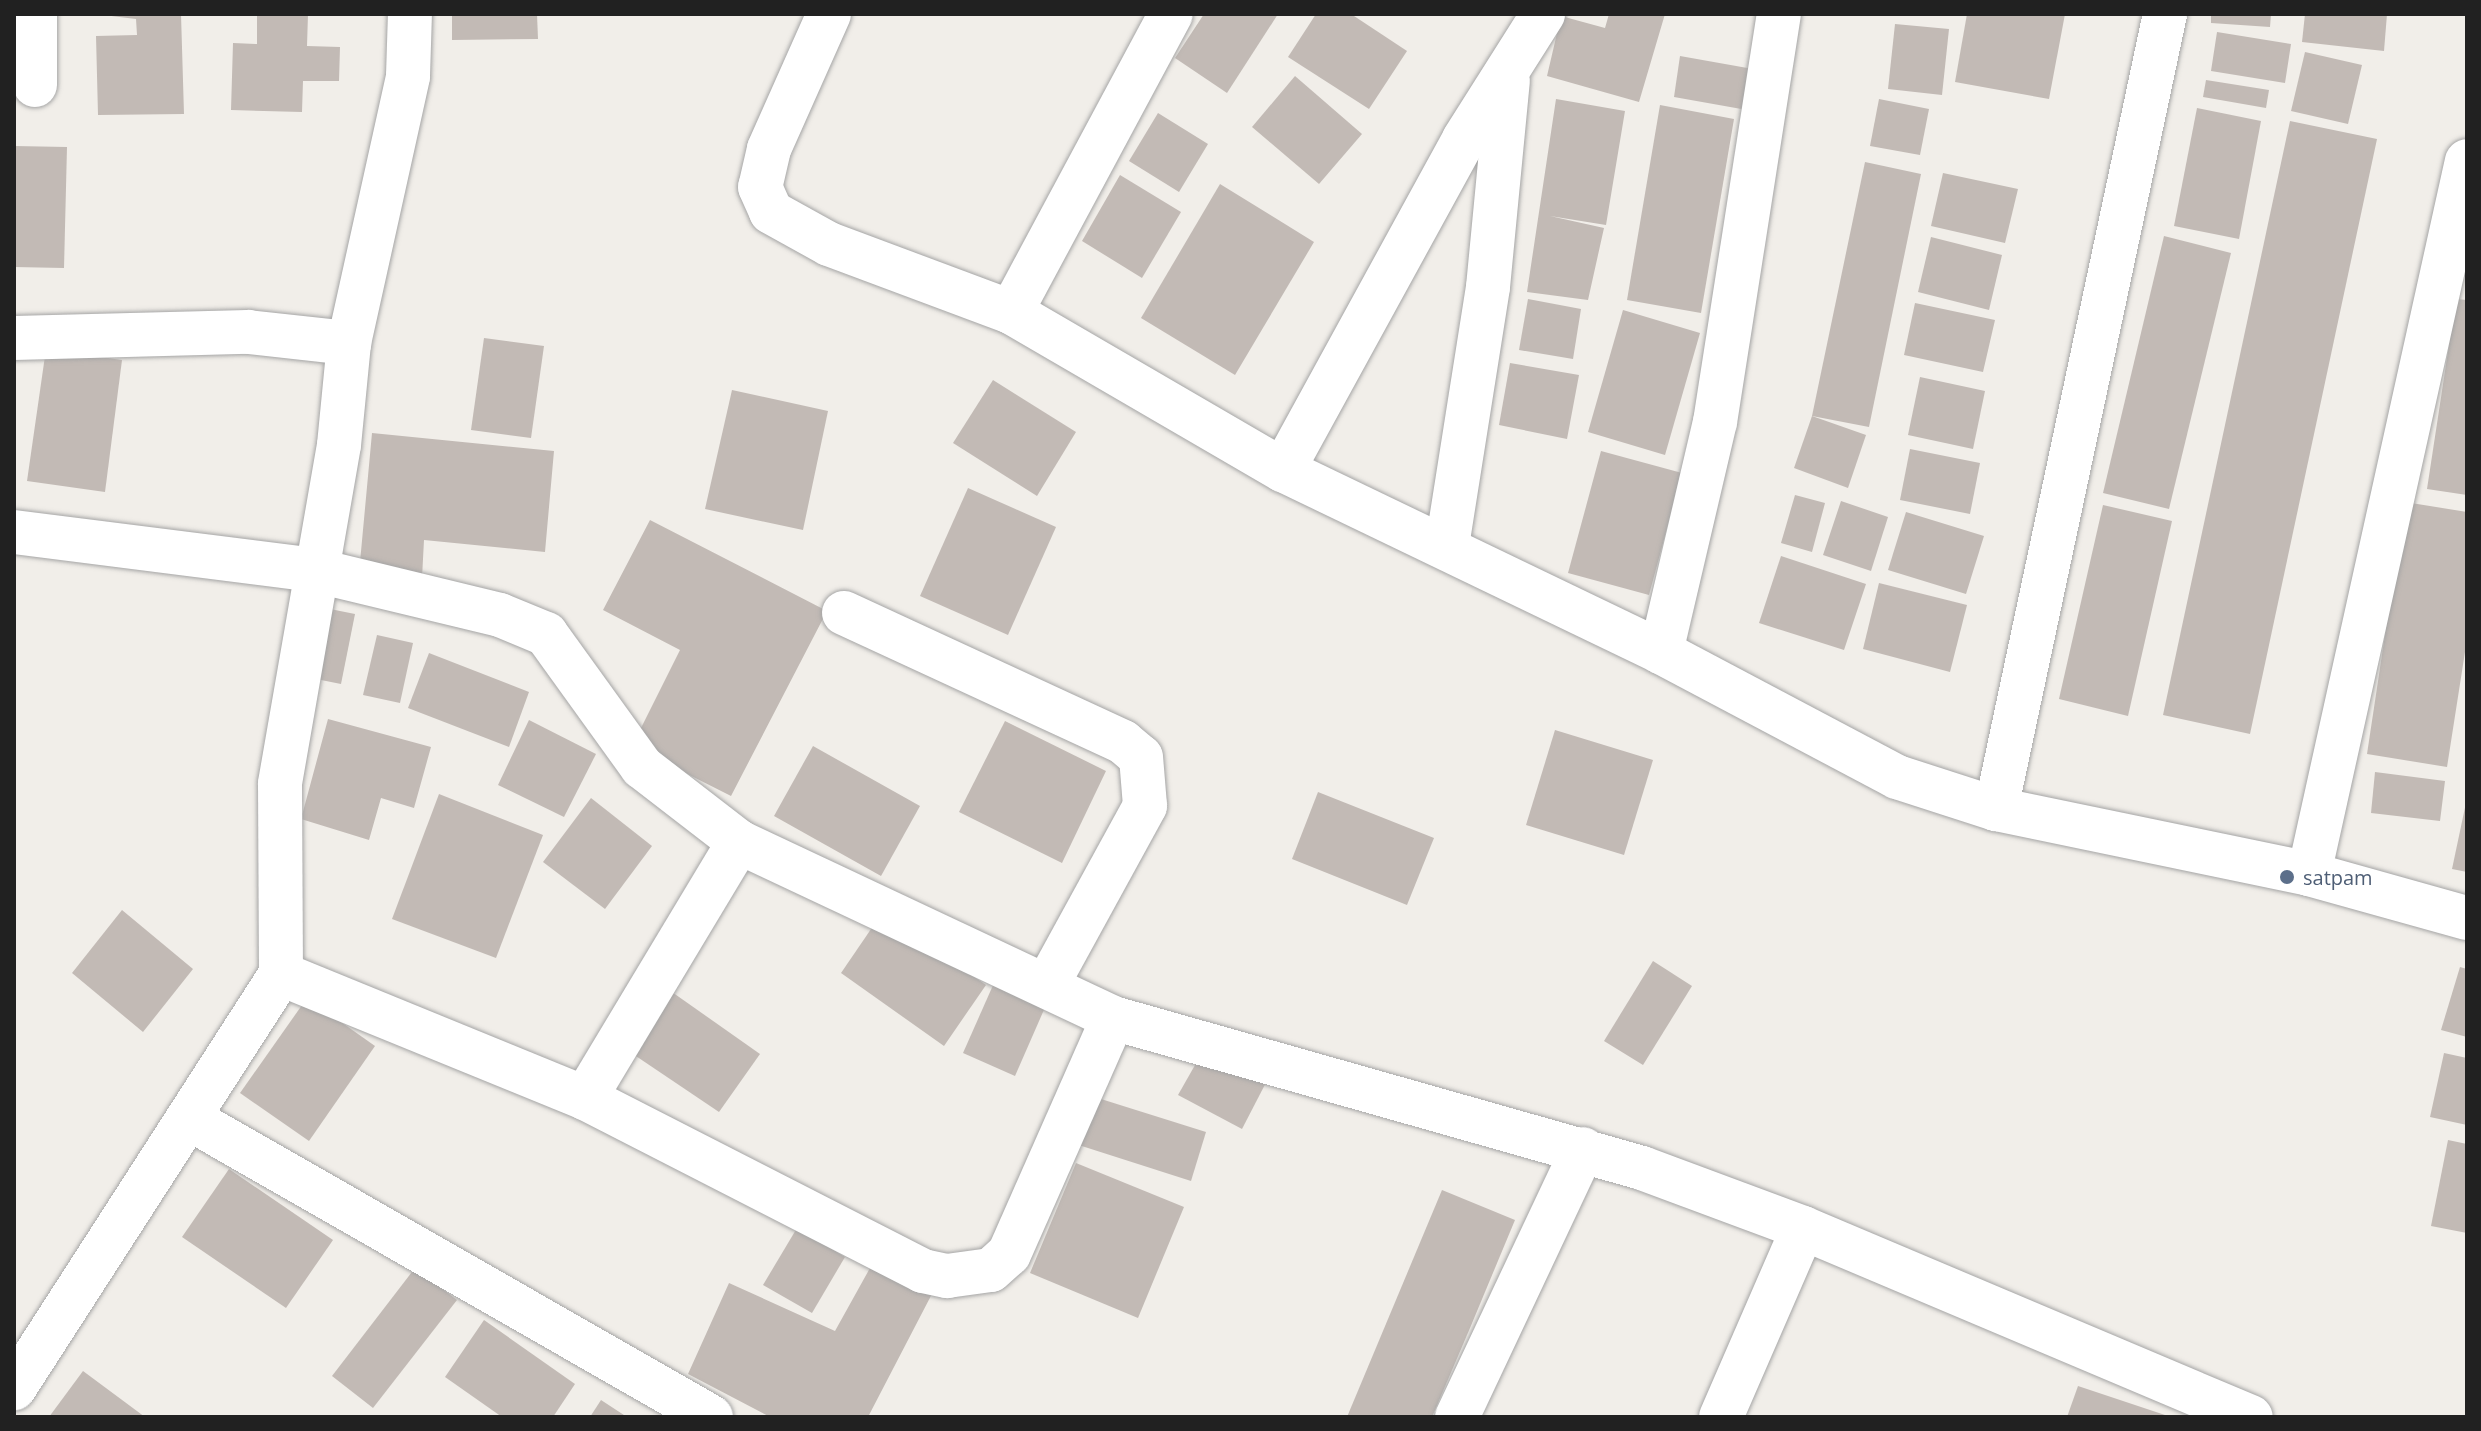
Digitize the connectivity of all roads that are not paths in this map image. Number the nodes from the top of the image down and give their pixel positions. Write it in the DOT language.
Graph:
graph roads {
  1 [pos="35,14"];
  2 [pos="410,14"];
  3 [pos="829,14"];
  4 [pos="1171,14"];
  5 [pos="1543,14"];
  6 [pos="1779,14"];
  7 [pos="2165,14"];
  8 [pos="1509,66"];
  9 [pos="35,85"];
  10 [pos="2467,161"];
  11 [pos="1011,312"];
  12 [pos="14,338"];
  13 [pos="349,343"];
  14 [pos="1283,470"];
  15 [pos="14,532"];
  16 [pos="1447,546"];
  17 [pos="314,570"];
  18 [pos="844,613"];
  19 [pos="1661,652"];
  20 [pos="1996,809"];
  21 [pos="739,842"];
  22 [pos="2309,874"];
  23 [pos="2467,918"];
  24 [pos="281,974"];
  25 [pos="1048,983"];
  26 [pos="1113,1018"];
  27 [pos="585,1098"];
  28 [pos="192,1120"];
  29 [pos="1583,1149"];
  30 [pos="1803,1228"];
  31 [pos="14,1388"];
  32 [pos="711,1417"];
  33 [pos="1457,1417"];
  34 [pos="1721,1417"];
  35 [pos="2251,1417"];
  1 -- 9 [label="street"];
  2 -- 13 [label="street"];
  3 -- 11 [label="street"];
  4 -- 11 [label="street"];
  5 -- 8 [label="street"];
  6 -- 19 [label="street"];
  7 -- 20 [label="street"];
  8 -- 14 [label="street"];
  8 -- 16 [label="street"];
  10 -- 22 [label="street"];
  11 -- 14 [label="street"];
  12 -- 13 [label="street"];
  13 -- 17 [label="street"];
  14 -- 16 [label="street"];
  15 -- 17 [label="street"];
  16 -- 19 [label="street"];
  17 -- 21 [label="street"];
  17 -- 24 [label="street"];
  18 -- 25 [label="street"];
  19 -- 20 [label="street"];
  20 -- 22 [label="street"];
  21 -- 25 [label="street"];
  21 -- 27 [label="street"];
  22 -- 23 [label="street"];
  24 -- 27 [label="street"];
  24 -- 28 [label="street"];
  25 -- 26 [label="street"];
  26 -- 27 [label="street"];
  26 -- 29 [label="street"];
  28 -- 31 [label="street"];
  28 -- 32 [label="street"];
  29 -- 30 [label="street"];
  29 -- 33 [label="street"];
  30 -- 34 [label="street"];
  30 -- 35 [label="street"];
}
